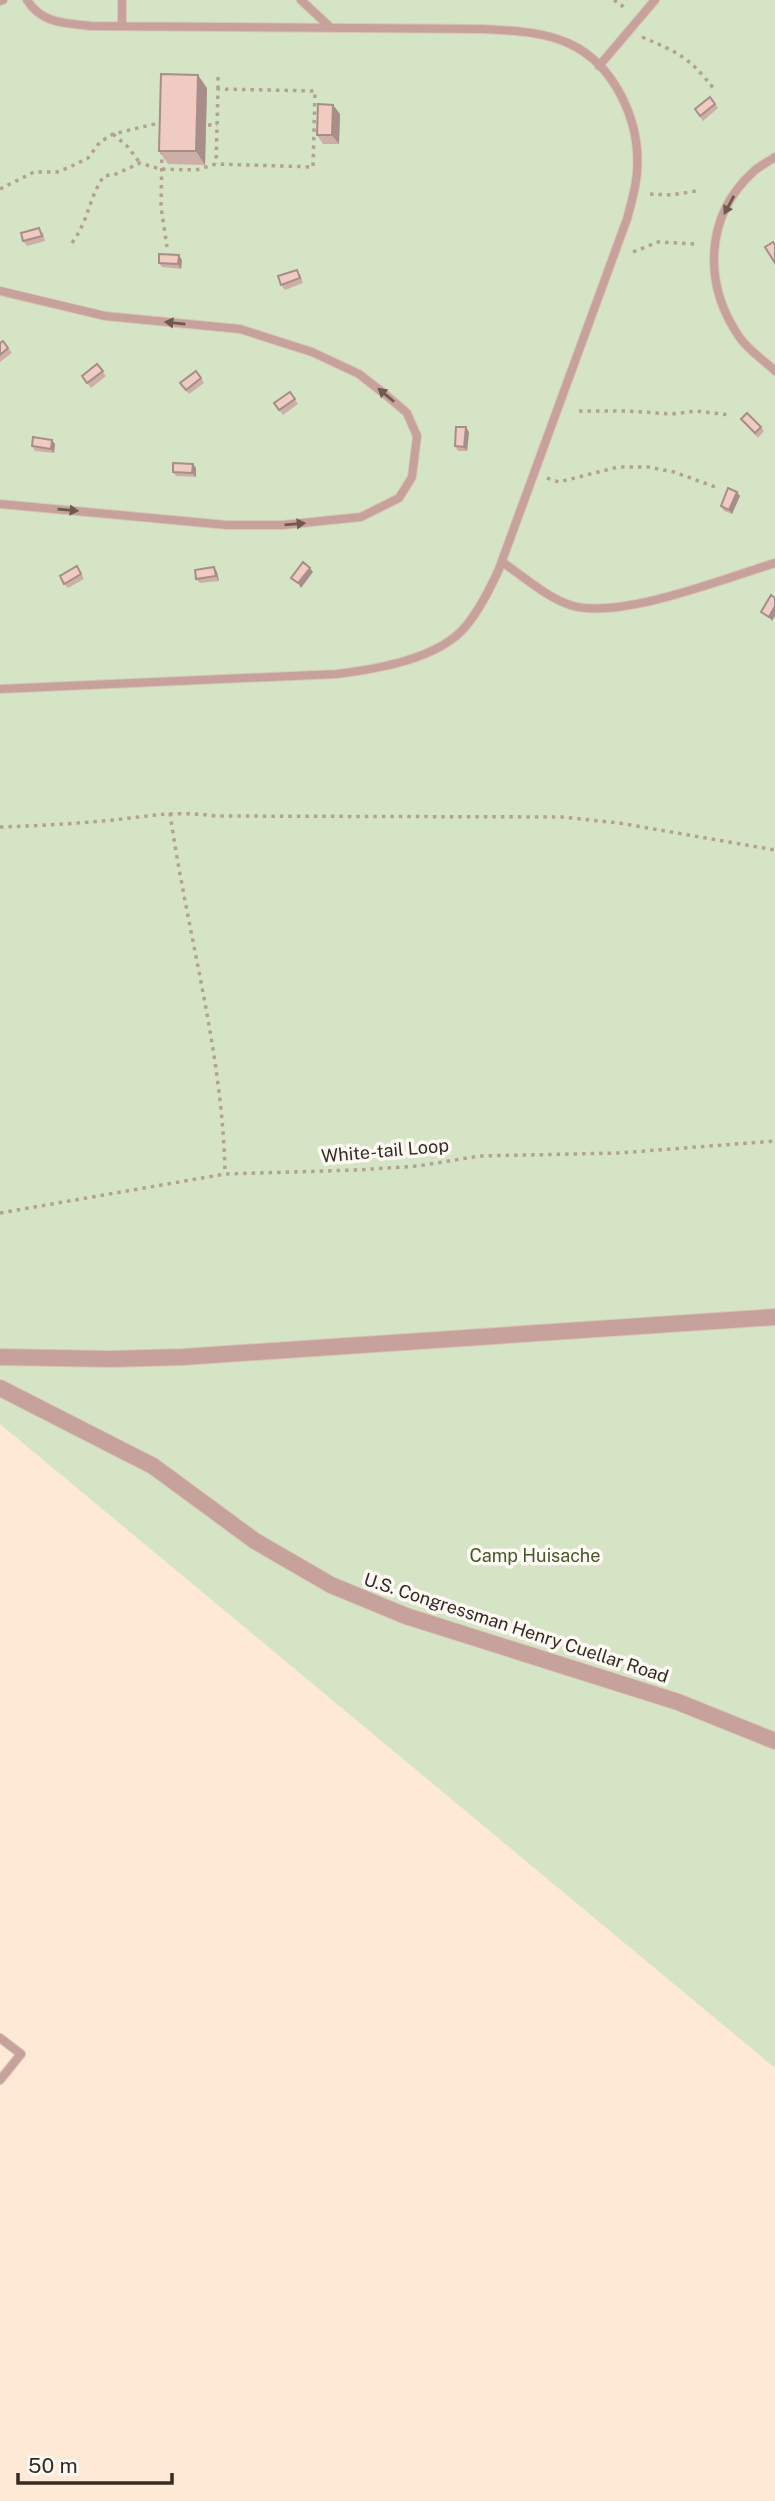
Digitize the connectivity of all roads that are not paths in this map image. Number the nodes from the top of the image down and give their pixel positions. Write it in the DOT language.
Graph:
graph roads {
  1 [pos="27,0"];
  2 [pos="122,0"];
  3 [pos="301,0"];
  4 [pos="655,0"];
  5 [pos="122,26"];
  6 [pos="331,27"];
  7 [pos="599,66"];
  8 [pos="775,157"];
  9 [pos="0,291"];
  10 [pos="775,371"];
  11 [pos="0,504"];
  12 [pos="502,562"];
  13 [pos="775,563"];
  14 [pos="0,689"];
  15 [pos="775,1317"];
  16 [pos="0,1357"];
  17 [pos="0,1388"];
  18 [pos="775,1741"];
  19 [pos="0,2038"];
  20 [pos="0,2080"];
  1 -- 5 [label="lane"];
  2 -- 5 [label="lane"];
  3 -- 6 [label="lane"];
  4 -- 7 [label="lane"];
  5 -- 6 [label="lane"];
  6 -- 7 [label="lane"];
  7 -- 12 [label="lane"];
  8 -- 10 [label="lane, one-way"];
  11 -- 9 [label="lane, one-way"];
  12 -- 13 [label="lane"];
  12 -- 14 [label="lane"];
  15 -- 16 [label="street"];
  17 -- 18 [label="street, U.S. Congressman Henry Cuellar Road"];
  19 -- 20 [label="lane"];
}
